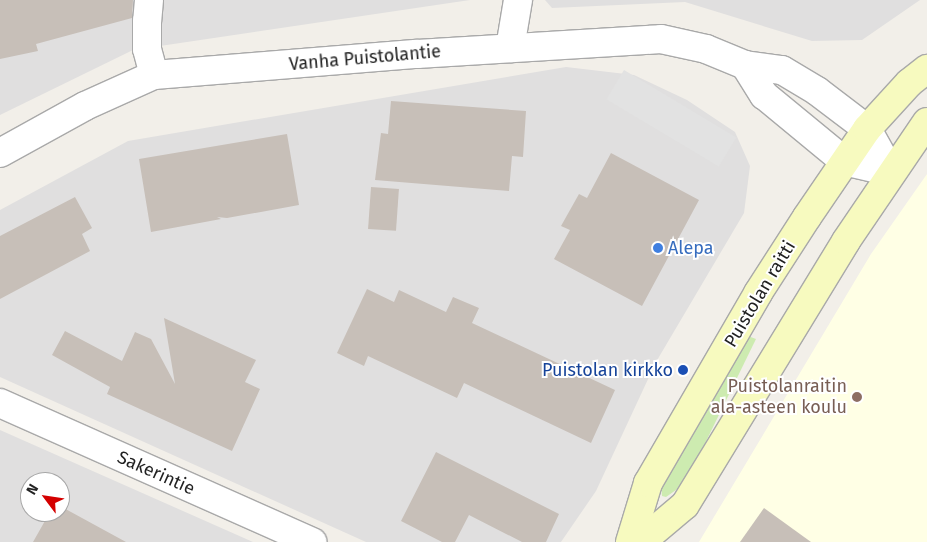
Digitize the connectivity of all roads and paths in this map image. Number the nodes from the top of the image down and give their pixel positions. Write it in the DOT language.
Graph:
graph roads {
  1 [pos="150,0"];
  2 [pos="518,0"];
  3 [pos="510,48"];
  4 [pos="745,65"];
  5 [pos="927,69"];
  6 [pos="154,75"];
  7 [pos="927,122"];
  8 [pos="867,130"];
  9 [pos="0,153"];
  10 [pos="844,161"];
  11 [pos="891,172"];
  12 [pos="0,403"];
  13 [pos="312,542"];
  14 [pos="630,542"];
  15 [pos="641,542"];
  1 -- 6 [label="street"];
  2 -- 3 [label="street"];
  3 -- 4 [label="street, Vanha Puistolantie"];
  3 -- 6 [label="street, Vanha Puistolantie"];
  4 -- 8 [label="street, Vanha Puistolantie"];
  4 -- 10 [label="street"];
  5 -- 8 [label="main road, Puistolan raitti"];
  6 -- 9 [label="street, Vanha Puistolantie"];
  7 -- 11 [label="main road"];
  8 -- 10 [label="main road, Puistolan raitti"];
  8 -- 11 [label="street, Vanha Puistolantie"];
  10 -- 11 [label="street"];
  10 -- 14 [label="main road, Puistolan raitti"];
  11 -- 15 [label="main road"];
  12 -- 13 [label="street, Sakerintie"];
}
